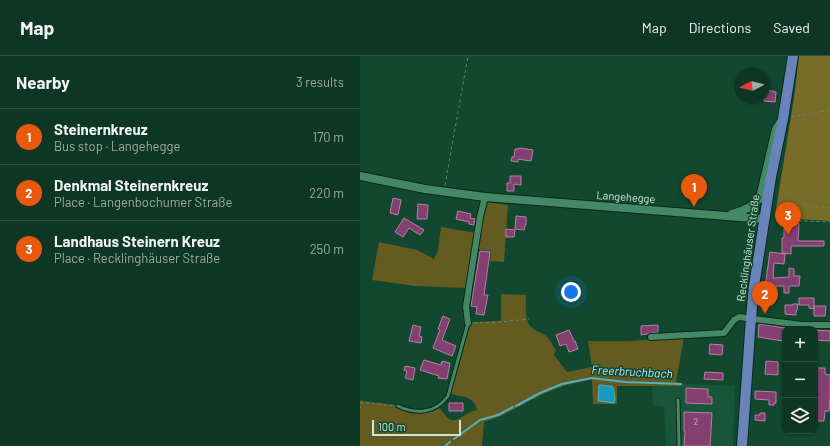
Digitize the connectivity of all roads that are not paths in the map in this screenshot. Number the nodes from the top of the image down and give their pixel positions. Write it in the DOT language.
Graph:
graph roads {
  1 [pos="794,56"];
  2 [pos="783,118"];
  3 [pos="360,176"];
  4 [pos="485,197"];
  5 [pos="728,216"];
  6 [pos="765,219"];
  7 [pos="751,318"];
  8 [pos="468,323"];
  9 [pos="830,325"];
  10 [pos="651,337"];
  11 [pos="678,400"];
  12 [pos="398,406"];
  13 [pos="680,446"];
  14 [pos="742,446"];
  1 -- 2 [label="main road, Recklinghäuser Straße"];
  2 -- 5 [label="street"];
  2 -- 6 [label="main road, Recklinghäuser Straße"];
  3 -- 4 [label="street, Langehegge"];
  4 -- 5 [label="street, Langehegge"];
  4 -- 8 [label="street"];
  5 -- 6 [label="street, Langehegge"];
  6 -- 7 [label="main road, Recklinghäuser Straße"];
  7 -- 9 [label="street"];
  7 -- 10 [label="street"];
  7 -- 14 [label="main road, Recklinghäuser Straße"];
  8 -- 12 [label="lane"];
  11 -- 13 [label="lane"];
}
